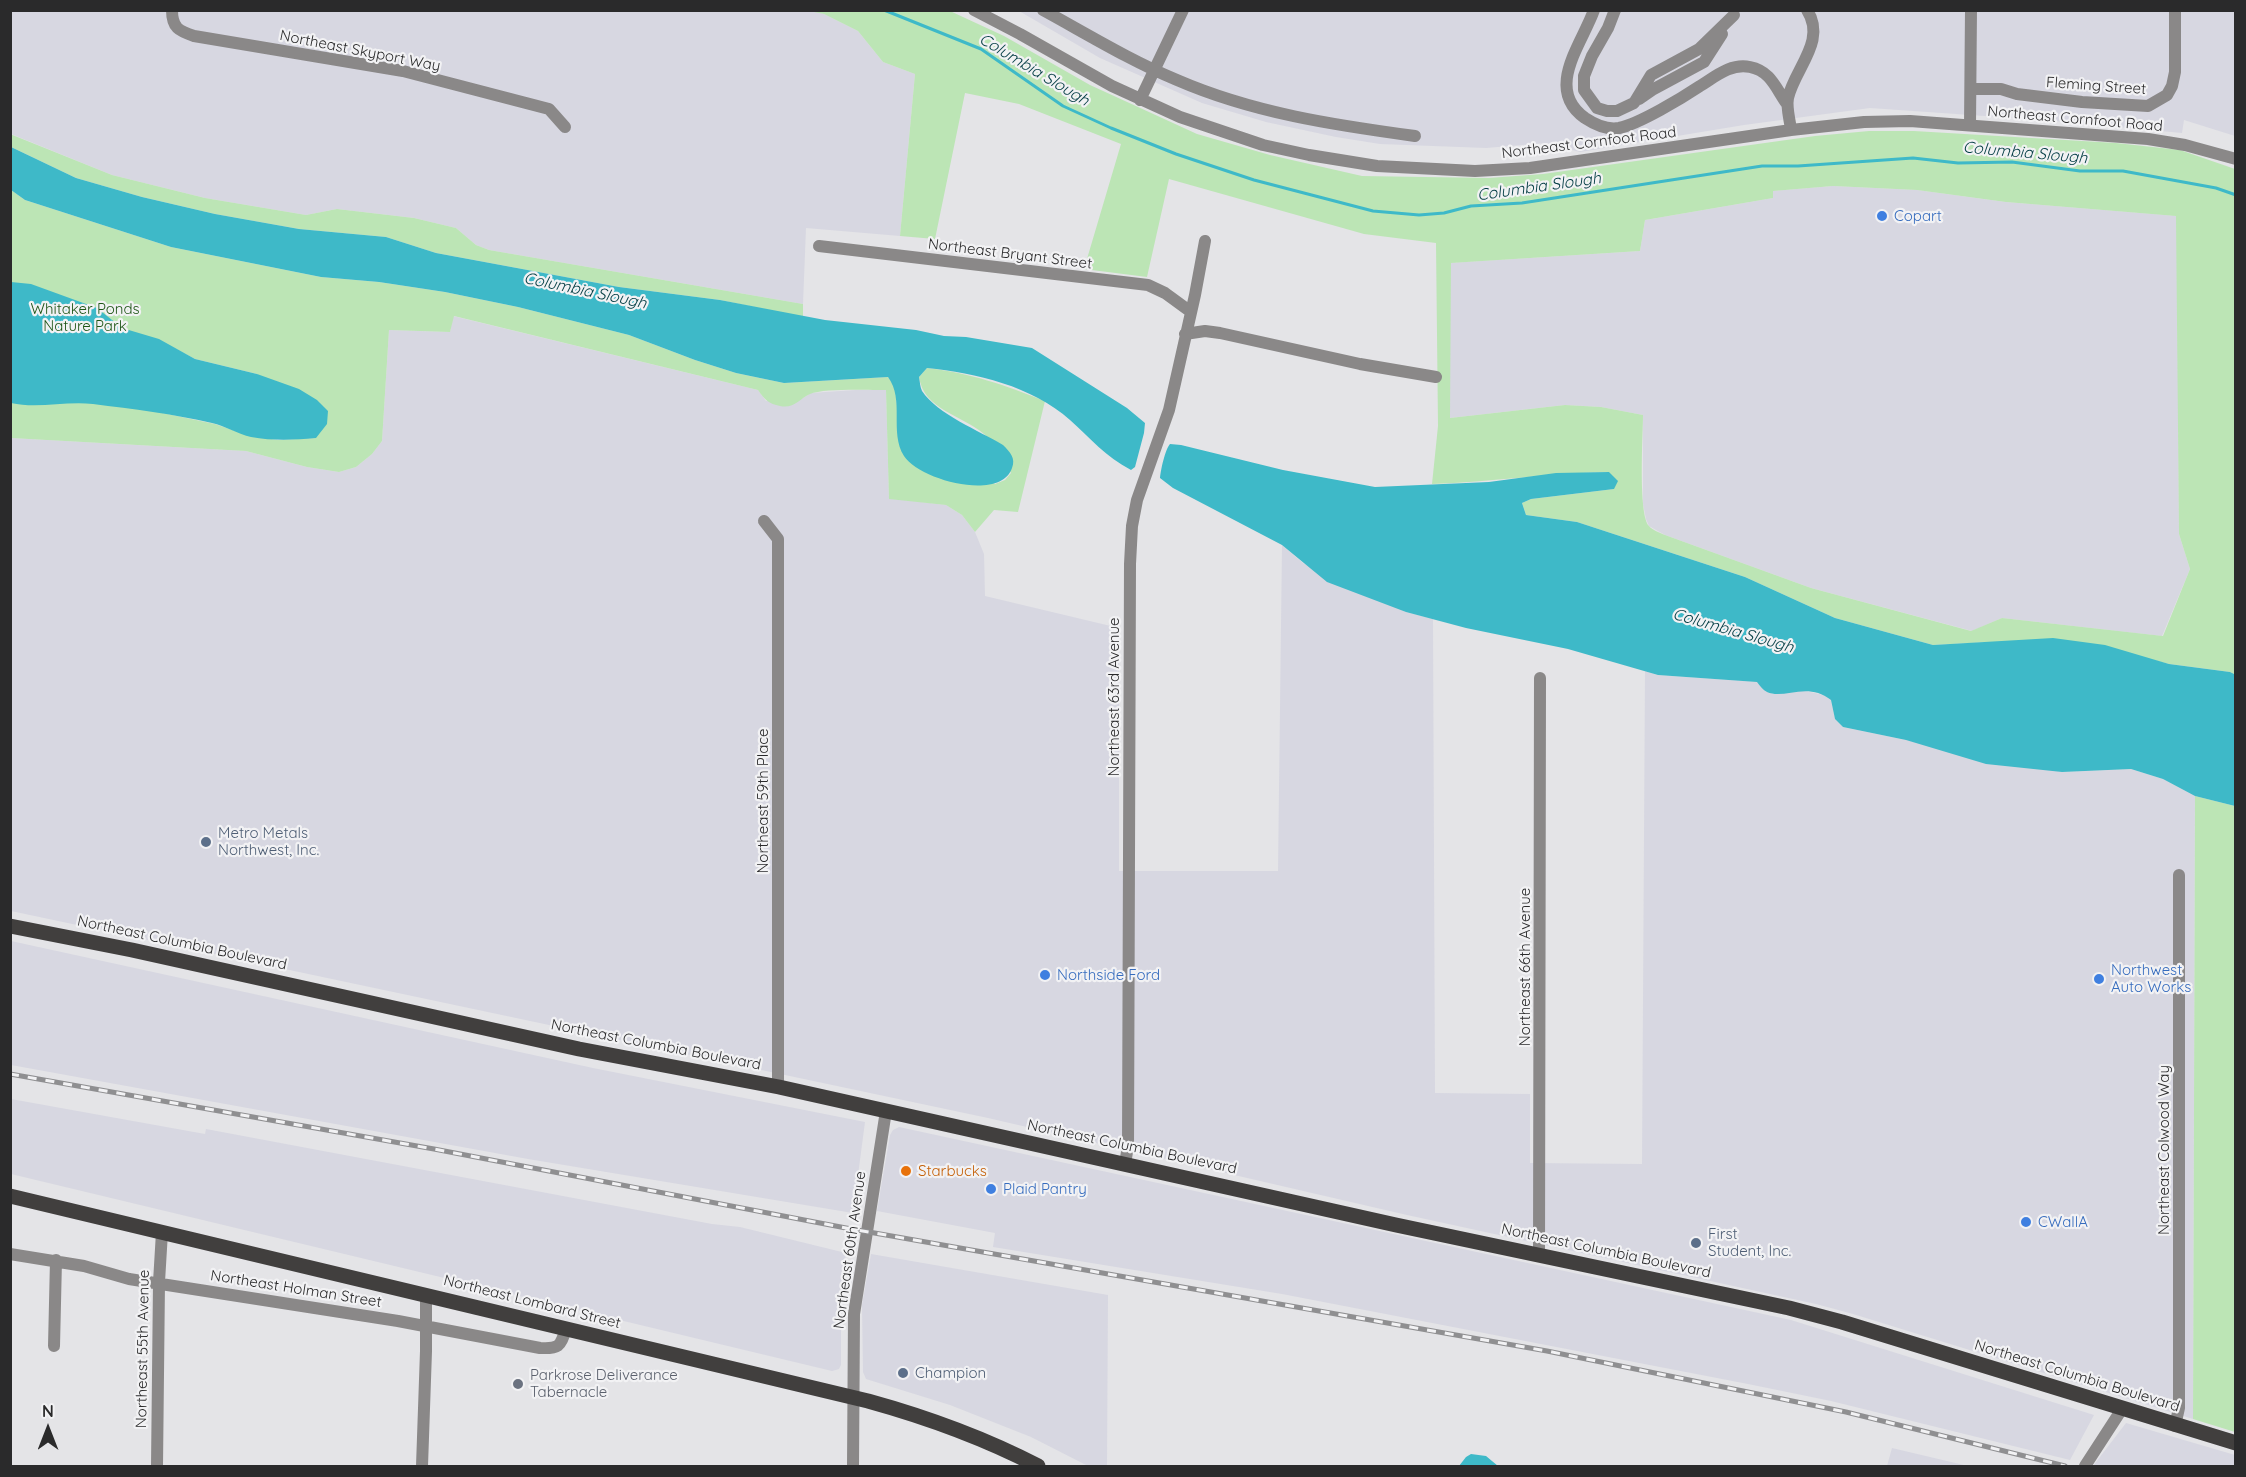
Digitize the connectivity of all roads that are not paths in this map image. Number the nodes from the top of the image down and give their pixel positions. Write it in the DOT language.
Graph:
graph roads {
  1 [pos="172,10"];
  2 [pos="974,10"];
  3 [pos="1043,10"];
  4 [pos="1184,10"];
  5 [pos="1594,10"];
  6 [pos="1615,10"];
  7 [pos="1807,10"];
  8 [pos="1971,10"];
  9 [pos="2175,10"];
  10 [pos="1736,13"];
  11 [pos="1154,70"];
  12 [pos="1971,89"];
  13 [pos="1140,100"];
  14 [pos="1787,104"];
  15 [pos="1970,125"];
  16 [pos="565,127"];
  17 [pos="1791,130"];
  18 [pos="1416,136"];
  19 [pos="2235,159"];
  20 [pos="1205,241"];
  21 [pos="819,246"];
  22 [pos="1191,312"];
  23 [pos="1185,333"];
  24 [pos="1436,378"];
  25 [pos="764,521"];
  26 [pos="1540,678"];
  27 [pos="2180,875"];
  28 [pos="10,926"];
  29 [pos="778,1086"];
  30 [pos="886,1111"];
  31 [pos="1125,1164"];
  32 [pos="10,1196"];
  33 [pos="162,1232"];
  34 [pos="10,1254"];
  35 [pos="1539,1256"];
  36 [pos="56,1260"];
  37 [pos="159,1282"];
  38 [pos="426,1295"];
  39 [pos="425,1326"];
  40 [pos="566,1329"];
  41 [pos="54,1346"];
  42 [pos="852,1398"];
  43 [pos="2122,1409"];
  44 [pos="2175,1426"];
  45 [pos="2235,1443"];
  46 [pos="157,1467"];
  47 [pos="422,1467"];
  48 [pos="853,1467"];
  49 [pos="1038,1467"];
  50 [pos="2085,1467"];
  1 -- 16 [label="street, Northeast Skyport Way"];
  2 -- 13 [label="street, Northeast Cornfoot Road"];
  3 -- 11 [label="street"];
  4 -- 11 [label="street"];
  5 -- 14 [label="street"];
  6 -- 10 [label="street"];
  7 -- 14 [label="street"];
  8 -- 12 [label="street"];
  9 -- 12 [label="street, Fleming Street"];
  11 -- 13 [label="street"];
  11 -- 18 [label="street"];
  12 -- 15 [label="street"];
  13 -- 17 [label="street, Northeast Cornfoot Road"];
  14 -- 17 [label="street"];
  15 -- 17 [label="street, Northeast Cornfoot Road"];
  15 -- 19 [label="street, Northeast Cornfoot Road"];
  20 -- 22 [label="street, Northeast 63rd Avenue"];
  21 -- 22 [label="street, Northeast Bryant Street"];
  22 -- 23 [label="street, Northeast 63rd Avenue"];
  23 -- 24 [label="street"];
  23 -- 31 [label="street, Northeast 63rd Avenue"];
  25 -- 29 [label="street, Northeast 59th Place"];
  26 -- 35 [label="street, Northeast 66th Avenue"];
  27 -- 44 [label="street, Northeast Colwood Way"];
  28 -- 29 [label="main road, Northeast Columbia Boulevard"];
  29 -- 30 [label="main road, Northeast Columbia Boulevard"];
  30 -- 31 [label="main road, Northeast Columbia Boulevard"];
  30 -- 42 [label="street, Northeast 60th Avenue"];
  31 -- 35 [label="main road, Northeast Columbia Boulevard"];
  32 -- 33 [label="main road, Northeast Lombard Street"];
  33 -- 37 [label="street, Northeast 55th Avenue"];
  33 -- 38 [label="main road, Northeast Lombard Street"];
  34 -- 36 [label="street, Northeast Holman Street"];
  35 -- 43 [label="main road, Northeast Columbia Boulevard"];
  36 -- 37 [label="street, Northeast Holman Street"];
  36 -- 41 [label="street"];
  37 -- 39 [label="street, Northeast Holman Street"];
  37 -- 46 [label="street, Northeast 55th Avenue"];
  38 -- 39 [label="street"];
  38 -- 40 [label="main road, Northeast Lombard Street"];
  39 -- 40 [label="street, Northeast Holman Street"];
  39 -- 47 [label="street"];
  40 -- 42 [label="main road, Northeast Lombard Street"];
  42 -- 48 [label="street, Northeast 60th Avenue"];
  42 -- 49 [label="main road, Northeast Lombard Street"];
  43 -- 44 [label="main road, Northeast Columbia Boulevard"];
  43 -- 50 [label="street"];
  44 -- 45 [label="main road, Northeast Columbia Boulevard"];
}
